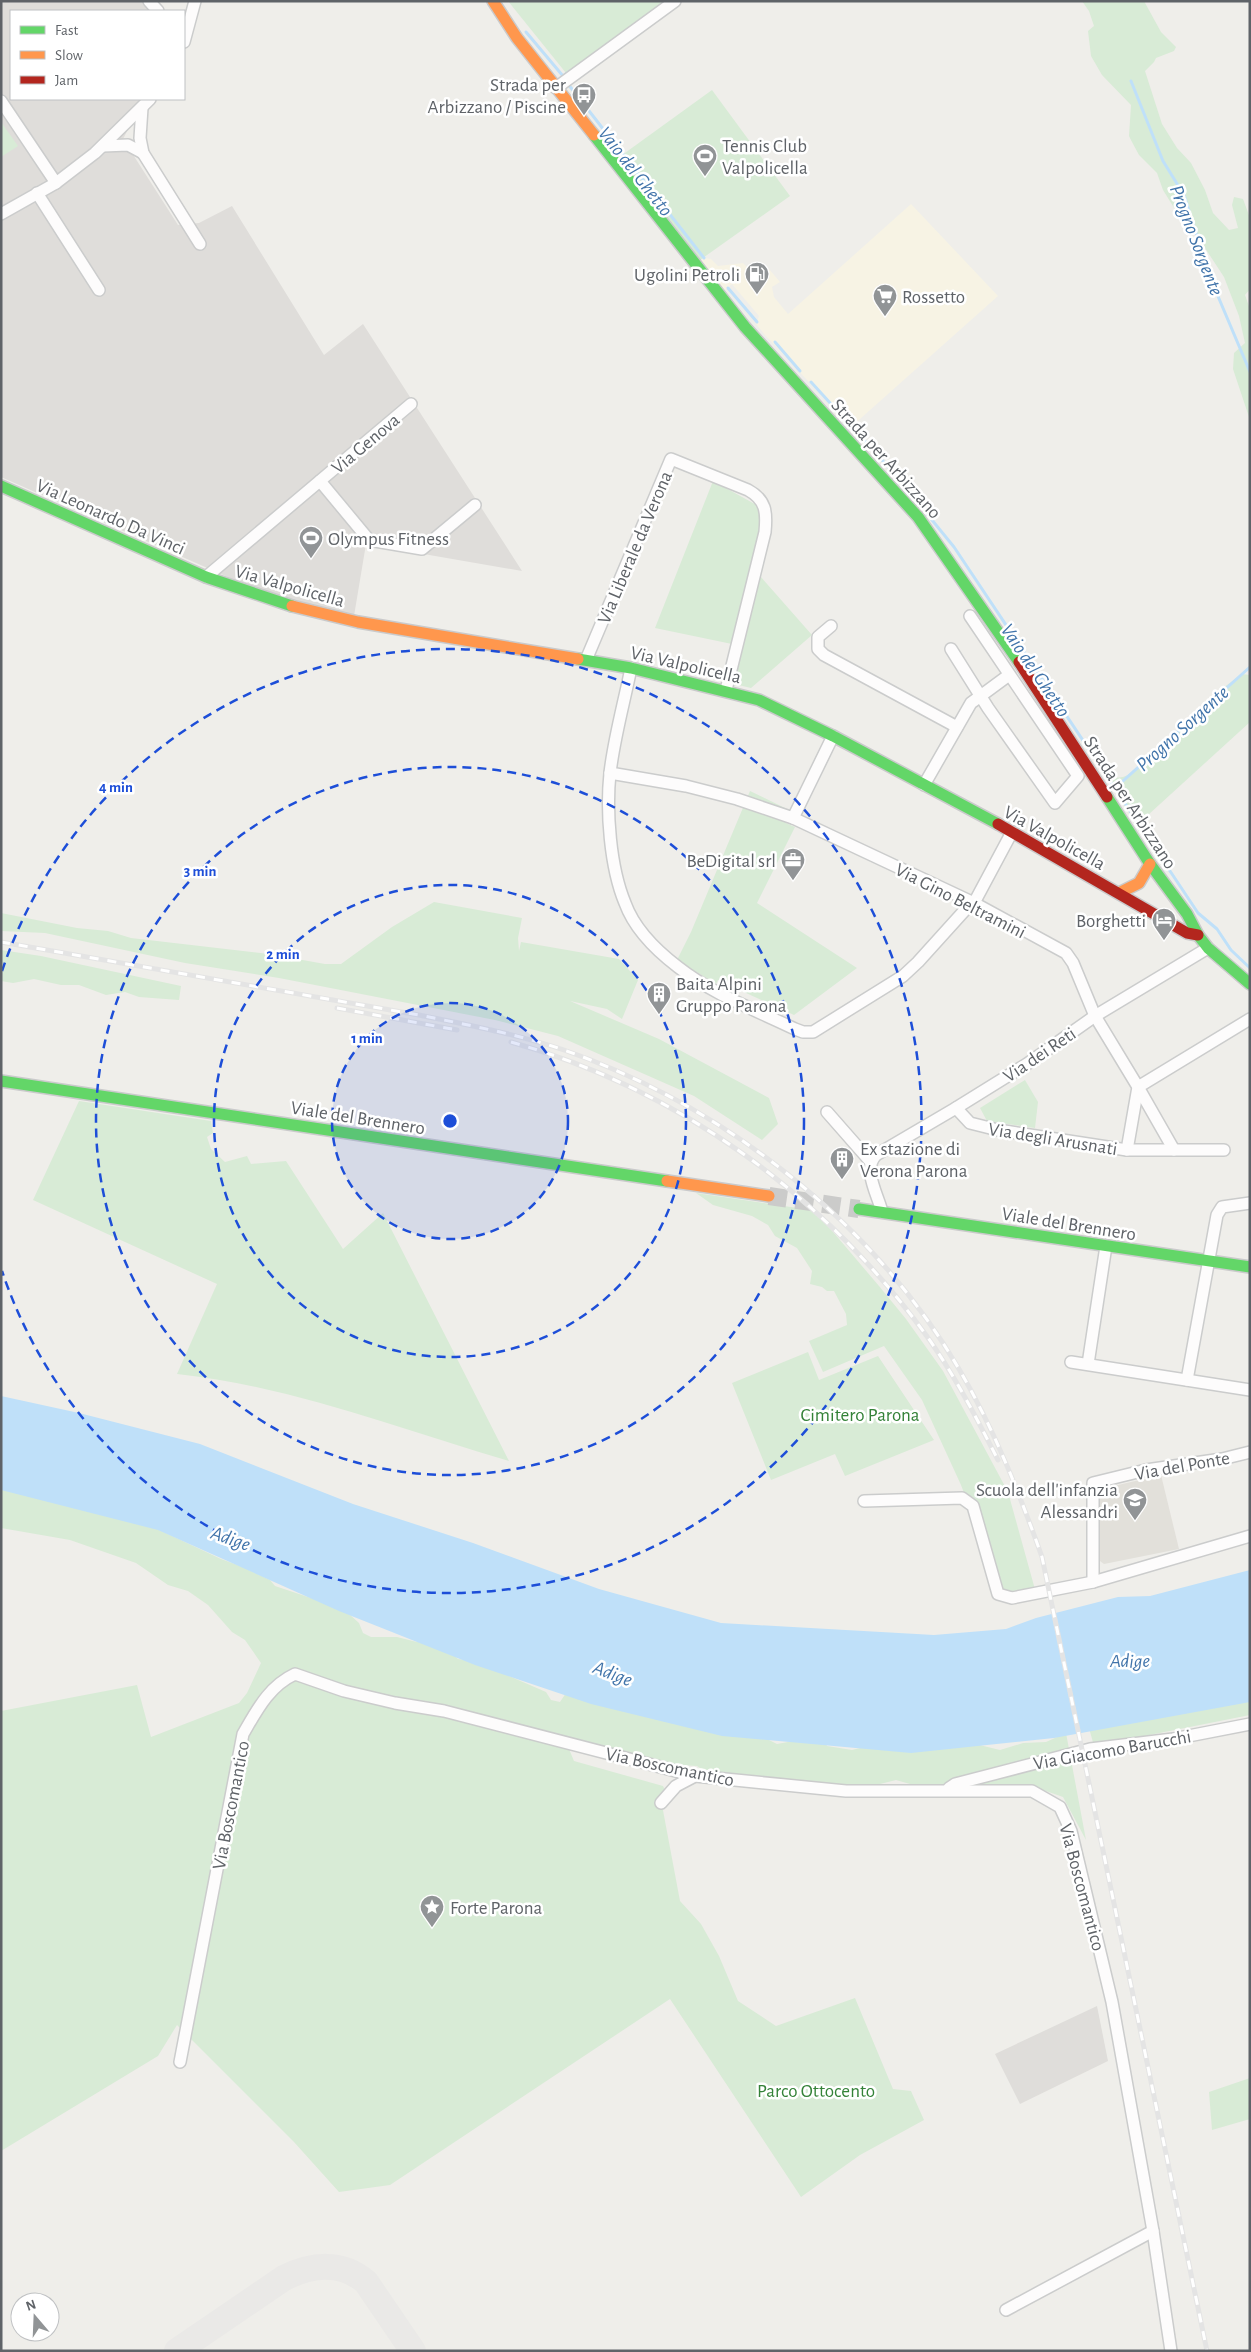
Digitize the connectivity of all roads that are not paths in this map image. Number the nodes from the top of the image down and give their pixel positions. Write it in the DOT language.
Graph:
graph roads {
  1 [pos="195,1"];
  2 [pos="493,1"];
  3 [pos="675,1"];
  4 [pos="185,37"];
  5 [pos="556,88"];
  6 [pos="149,100"];
  7 [pos="1,101"];
  8 [pos="142,108"];
  9 [pos="122,129"];
  10 [pos="140,138"];
  11 [pos="128,145"];
  12 [pos="103,146"];
  13 [pos="142,153"];
  14 [pos="56,183"];
  15 [pos="37,193"];
  16 [pos="1,214"];
  17 [pos="200,244"];
  18 [pos="99,290"];
  19 [pos="411,404"];
  20 [pos="320,481"];
  21 [pos="1,486"];
  22 [pos="475,505"];
  23 [pos="206,577"];
  24 [pos="970,616"];
  25 [pos="831,626"];
  26 [pos="951,649"];
  27 [pos="586,660"];
  28 [pos="631,668"];
  29 [pos="1010,675"];
  30 [pos="726,690"];
  31 [pos="981,695"];
  32 [pos="957,727"];
  33 [pos="832,736"];
  34 [pos="610,773"];
  35 [pos="924,785"];
  36 [pos="793,818"];
  37 [pos="1012,832"];
  38 [pos="1150,864"];
  39 [pos="1119,893"];
  40 [pos="974,903"];
  41 [pos="1198,935"];
  42 [pos="1208,948"];
  43 [pos="1250,984"];
  44 [pos="1095,1016"];
  45 [pos="1250,1019"];
  46 [pos="1,1081"];
  47 [pos="1138,1087"];
  48 [pos="956,1108"];
  49 [pos="828,1112"];
  50 [pos="1127,1150"];
  51 [pos="1174,1150"];
  52 [pos="1224,1150"];
  53 [pos="870,1161"];
  54 [pos="769,1196"];
  55 [pos="1250,1203"];
  56 [pos="859,1209"];
  57 [pos="882,1212"];
  58 [pos="1106,1246"];
  59 [pos="1207,1261"];
  60 [pos="1250,1267"];
  61 [pos="1071,1362"];
  62 [pos="1088,1364"];
  63 [pos="1187,1380"];
  64 [pos="1250,1390"];
  65 [pos="1250,1452"];
  66 [pos="864,1501"];
  67 [pos="1250,1536"];
  68 [pos="1094,1582"];
  69 [pos="1250,1724"];
  70 [pos="695,1776"];
  71 [pos="947,1789"];
  72 [pos="661,1803"];
  73 [pos="180,2062"];
  74 [pos="1153,2231"];
  75 [pos="1006,2310"];
  76 [pos="1171,2351"];
  1 -- 4 [label="street"];
  2 -- 5 [label="main road, Strada per Arbizzano"];
  3 -- 5 [label="street"];
  5 -- 38 [label="main road, Strada per Arbizzano"];
  6 -- 8 [label="street"];
  7 -- 14 [label="street"];
  8 -- 9 [label="street"];
  8 -- 10 [label="street"];
  9 -- 10 [label="street"];
  9 -- 11 [label="street"];
  9 -- 12 [label="street"];
  10 -- 13 [label="street"];
  11 -- 12 [label="street"];
  11 -- 13 [label="street"];
  12 -- 14 [label="street"];
  13 -- 17 [label="street"];
  14 -- 15 [label="street"];
  15 -- 16 [label="street"];
  15 -- 18 [label="street"];
  19 -- 20 [label="street, Via Genova"];
  20 -- 22 [label="street, Via Genova"];
  20 -- 23 [label="street, Via Genova"];
  21 -- 23 [label="main road, Via Leonardo Da Vinci"];
  23 -- 27 [label="main road, Via Valpolicella"];
  24 -- 29 [label="street"];
  25 -- 32 [label="street"];
  26 -- 31 [label="street"];
  27 -- 28 [label="main road, Via Valpolicella"];
  27 -- 30 [label="street, Via Liberale da Verona"];
  28 -- 30 [label="main road, Via Valpolicella"];
  28 -- 34 [label="street"];
  29 -- 31 [label="street"];
  29 -- 31 [label="street"];
  30 -- 33 [label="main road, Via Valpolicella"];
  31 -- 32 [label="street"];
  32 -- 35 [label="street"];
  33 -- 35 [label="main road, Via Valpolicella"];
  33 -- 36 [label="street"];
  34 -- 36 [label="street, Via Gino Beltramini"];
  34 -- 40 [label="street"];
  35 -- 37 [label="main road, Via Valpolicella"];
  36 -- 40 [label="street, Via Gino Beltramini"];
  37 -- 39 [label="main road, Via Valpolicella"];
  37 -- 40 [label="street"];
  38 -- 39 [label="main road, Via Valpolicella"];
  38 -- 41 [label="main road, Strada per Arbizzano"];
  39 -- 41 [label="main road, Via Valpolicella"];
  40 -- 44 [label="street, Via Gino Beltramini"];
  41 -- 42 [label="main road, Strada per Arbizzano"];
  42 -- 43 [label="main road"];
  42 -- 44 [label="street, Via dei Reti"];
  44 -- 47 [label="street"];
  44 -- 48 [label="street, Via dei Reti"];
  45 -- 47 [label="street"];
  46 -- 54 [label="main road, Viale del Brennero"];
  47 -- 50 [label="street, Via degli Arusnati"];
  47 -- 51 [label="street"];
  48 -- 50 [label="street, Via degli Arusnati"];
  48 -- 53 [label="street, Via dei Reti"];
  49 -- 53 [label="street"];
  50 -- 51 [label="street, Via degli Arusnati"];
  51 -- 52 [label="street, Via degli Arusnati"];
  53 -- 57 [label="street"];
  55 -- 59 [label="street"];
  56 -- 57 [label="main road, Viale del Brennero"];
  57 -- 58 [label="main road, Viale del Brennero"];
  58 -- 59 [label="main road, Viale del Brennero"];
  58 -- 62 [label="street"];
  59 -- 60 [label="main road, Viale del Brennero"];
  59 -- 63 [label="street"];
  61 -- 62 [label="street"];
  62 -- 63 [label="street"];
  63 -- 64 [label="street"];
  65 -- 68 [label="street, Via del Ponte"];
  66 -- 68 [label="street"];
  67 -- 68 [label="street"];
  69 -- 71 [label="street, Via Giacomo Barucchi"];
  70 -- 71 [label="street, Via Boscomantico"];
  70 -- 72 [label="street"];
  70 -- 73 [label="street, Via Boscomantico"];
  71 -- 74 [label="street, Via Boscomantico"];
  74 -- 75 [label="street"];
  74 -- 76 [label="street, Via Boscomantico"];
}
